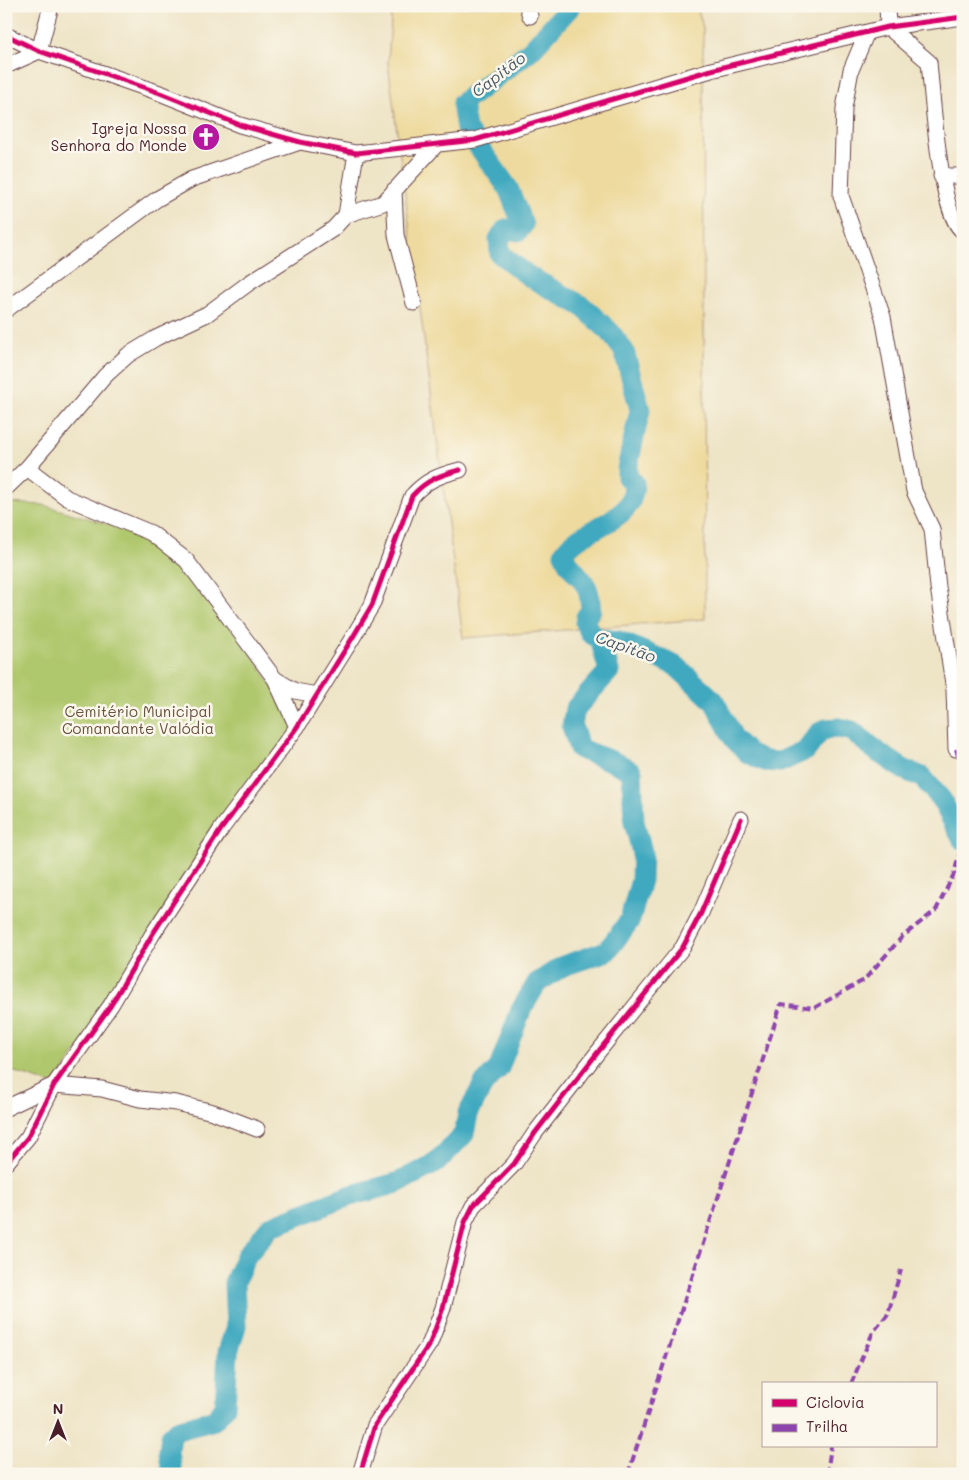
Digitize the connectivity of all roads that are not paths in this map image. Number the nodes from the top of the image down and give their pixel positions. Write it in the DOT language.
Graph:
graph roads {
  1 [pos="52,6"];
  2 [pos="887,6"];
  3 [pos="963,17"];
  4 [pos="888,26"];
  5 [pos="866,32"];
  6 [pos="6,34"];
  7 [pos="39,52"];
  8 [pos="6,66"];
  9 [pos="300,142"];
  10 [pos="437,144"];
  11 [pos="356,153"];
  12 [pos="942,176"];
  13 [pos="963,176"];
  14 [pos="394,190"];
  15 [pos="346,216"];
  16 [pos="963,231"];
  17 [pos="414,303"];
  18 [pos="6,310"];
  19 [pos="27,468"];
  20 [pos="460,470"];
  21 [pos="6,488"];
  22 [pos="275,679"];
  23 [pos="317,695"];
  24 [pos="296,727"];
  25 [pos="956,749"];
  26 [pos="740,819"];
  27 [pos="54,1085"];
  28 [pos="6,1108"];
  29 [pos="257,1129"];
  30 [pos="6,1163"];
  31 [pos="360,1474"];
  1 -- 7 [label="street"];
  2 -- 4 [label="street"];
  3 -- 4 [label="street"];
  4 -- 5 [label="street"];
  4 -- 12 [label="street"];
  5 -- 10 [label="street"];
  5 -- 25 [label="street"];
  6 -- 7 [label="street"];
  7 -- 8 [label="street"];
  7 -- 9 [label="street"];
  9 -- 11 [label="street"];
  9 -- 18 [label="street"];
  10 -- 11 [label="street"];
  10 -- 14 [label="street"];
  11 -- 15 [label="street"];
  12 -- 13 [label="street"];
  12 -- 16 [label="street"];
  14 -- 15 [label="street"];
  14 -- 17 [label="street"];
  15 -- 19 [label="street"];
  19 -- 21 [label="street"];
  19 -- 22 [label="street"];
  20 -- 23 [label="street"];
  22 -- 23 [label="street"];
  22 -- 24 [label="street"];
  23 -- 24 [label="street"];
  24 -- 27 [label="street"];
  26 -- 31 [label="street"];
  27 -- 28 [label="street"];
  27 -- 29 [label="street"];
  27 -- 30 [label="street"];
}
